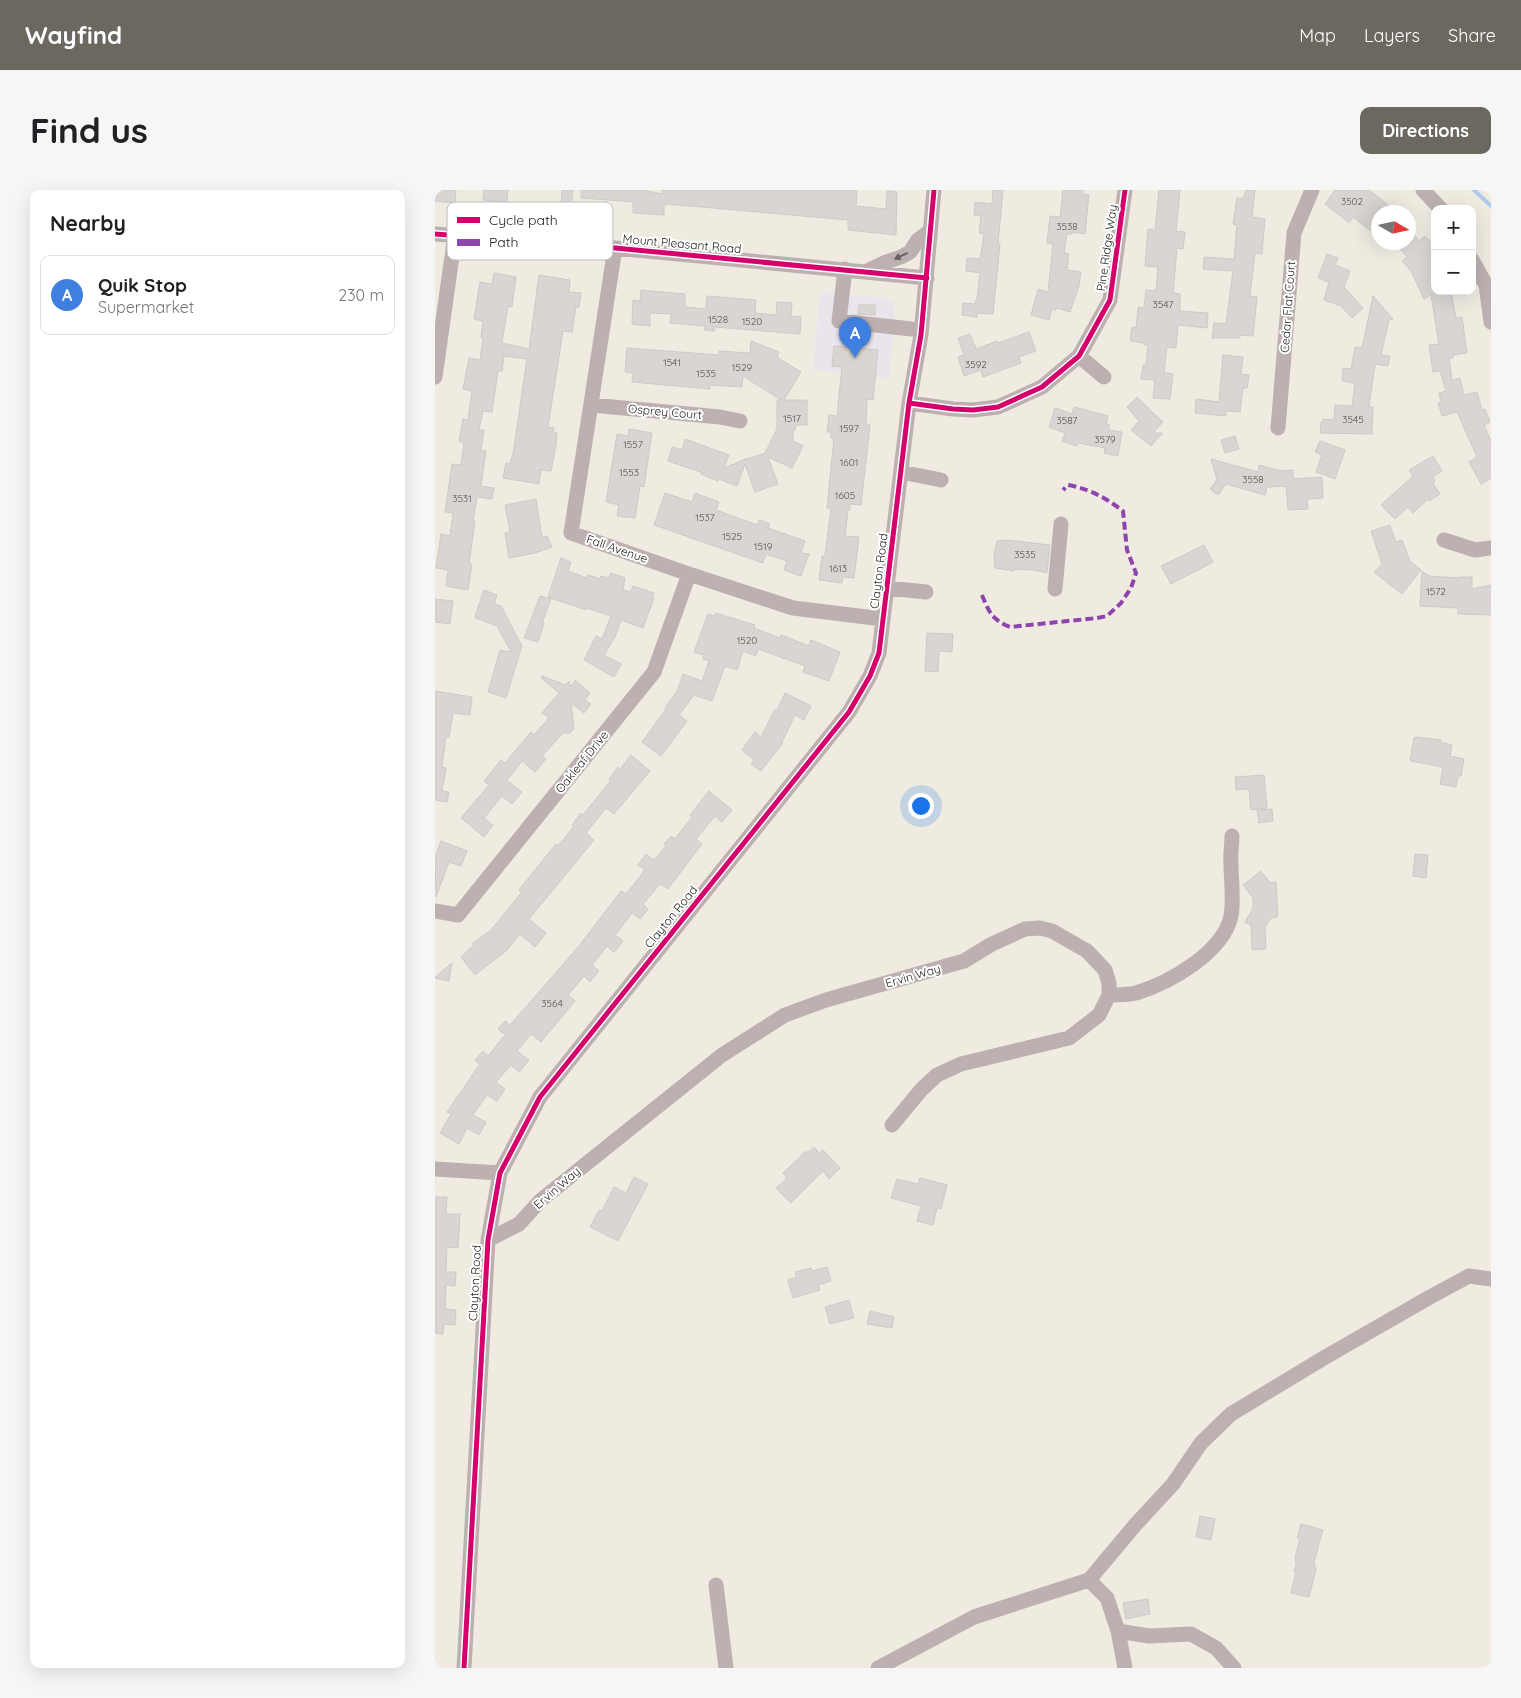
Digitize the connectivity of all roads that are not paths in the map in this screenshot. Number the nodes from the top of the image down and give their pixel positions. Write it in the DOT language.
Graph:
graph roads {
  1 [pos="934,190"];
  2 [pos="1125,190"];
  3 [pos="1311,190"];
  4 [pos="1423,190"];
  5 [pos="1437,205"];
  6 [pos="930,231"];
  7 [pos="615,248"];
  8 [pos="451,260"];
  9 [pos="1476,267"];
  10 [pos="845,269"];
  11 [pos="865,272"];
  12 [pos="927,278"];
  13 [pos="1491,322"];
  14 [pos="921,330"];
  15 [pos="1079,356"];
  16 [pos="435,377"];
  17 [pos="1104,378"];
  18 [pos="909,403"];
  19 [pos="591,405"];
  20 [pos="740,421"];
  21 [pos="1278,428"];
  22 [pos="901,472"];
  23 [pos="941,480"];
  24 [pos="1061,524"];
  25 [pos="1444,540"];
  26 [pos="1491,548"];
  27 [pos="689,574"];
  28 [pos="887,588"];
  29 [pos="1055,589"];
  30 [pos="926,592"];
  31 [pos="883,619"];
  32 [pos="1232,836"];
  33 [pos="435,911"];
  34 [pos="1109,995"];
  35 [pos="892,1125"];
  36 [pos="435,1169"];
  37 [pos="500,1173"];
  38 [pos="488,1240"];
  39 [pos="1490,1277"];
  40 [pos="1089,1580"];
  41 [pos="716,1585"];
  42 [pos="1118,1631"];
  43 [pos="464,1668"];
  44 [pos="726,1668"];
  45 [pos="878,1668"];
  46 [pos="1125,1668"];
  47 [pos="1233,1668"];
  1 -- 6 [label="street, Clayton Road"];
  2 -- 15 [label="street, Pine Ridge Way"];
  3 -- 21 [label="street, Cedar Flat Court"];
  4 -- 5 [label="street"];
  6 -- 11 [label="street, one-way"];
  6 -- 12 [label="street, Clayton Road"];
  7 -- 10 [label="street, Mount Pleasant Road"];
  7 -- 19 [label="street, Fall Avenue"];
  8 -- 16 [label="street"];
  9 -- 13 [label="street"];
  10 -- 11 [label="street, Mount Pleasant Road"];
  10 -- 14 [label="street"];
  11 -- 12 [label="street, Mount Pleasant Road"];
  12 -- 14 [label="street, Clayton Road"];
  14 -- 18 [label="street, Clayton Road"];
  15 -- 17 [label="street"];
  15 -- 18 [label="street, Pine Ridge Way"];
  18 -- 22 [label="street, Clayton Road"];
  19 -- 20 [label="street, Osprey Court"];
  19 -- 27 [label="street, Fall Avenue"];
  22 -- 23 [label="street"];
  22 -- 28 [label="street, Clayton Road"];
  24 -- 29 [label="street"];
  25 -- 26 [label="street"];
  27 -- 31 [label="street, Fall Avenue"];
  27 -- 33 [label="street, Oakleaf Drive"];
  28 -- 30 [label="street"];
  28 -- 31 [label="street, Clayton Road"];
  31 -- 37 [label="street, Clayton Road"];
  32 -- 34 [label="street"];
  34 -- 35 [label="street"];
  34 -- 38 [label="street, Ervin Way"];
  36 -- 37 [label="street"];
  37 -- 38 [label="street, Clayton Road"];
  38 -- 43 [label="street, Clayton Road"];
  39 -- 40 [label="street"];
  40 -- 42 [label="street"];
  40 -- 45 [label="street"];
  41 -- 44 [label="street"];
  42 -- 46 [label="street"];
  42 -- 47 [label="street"];
}
